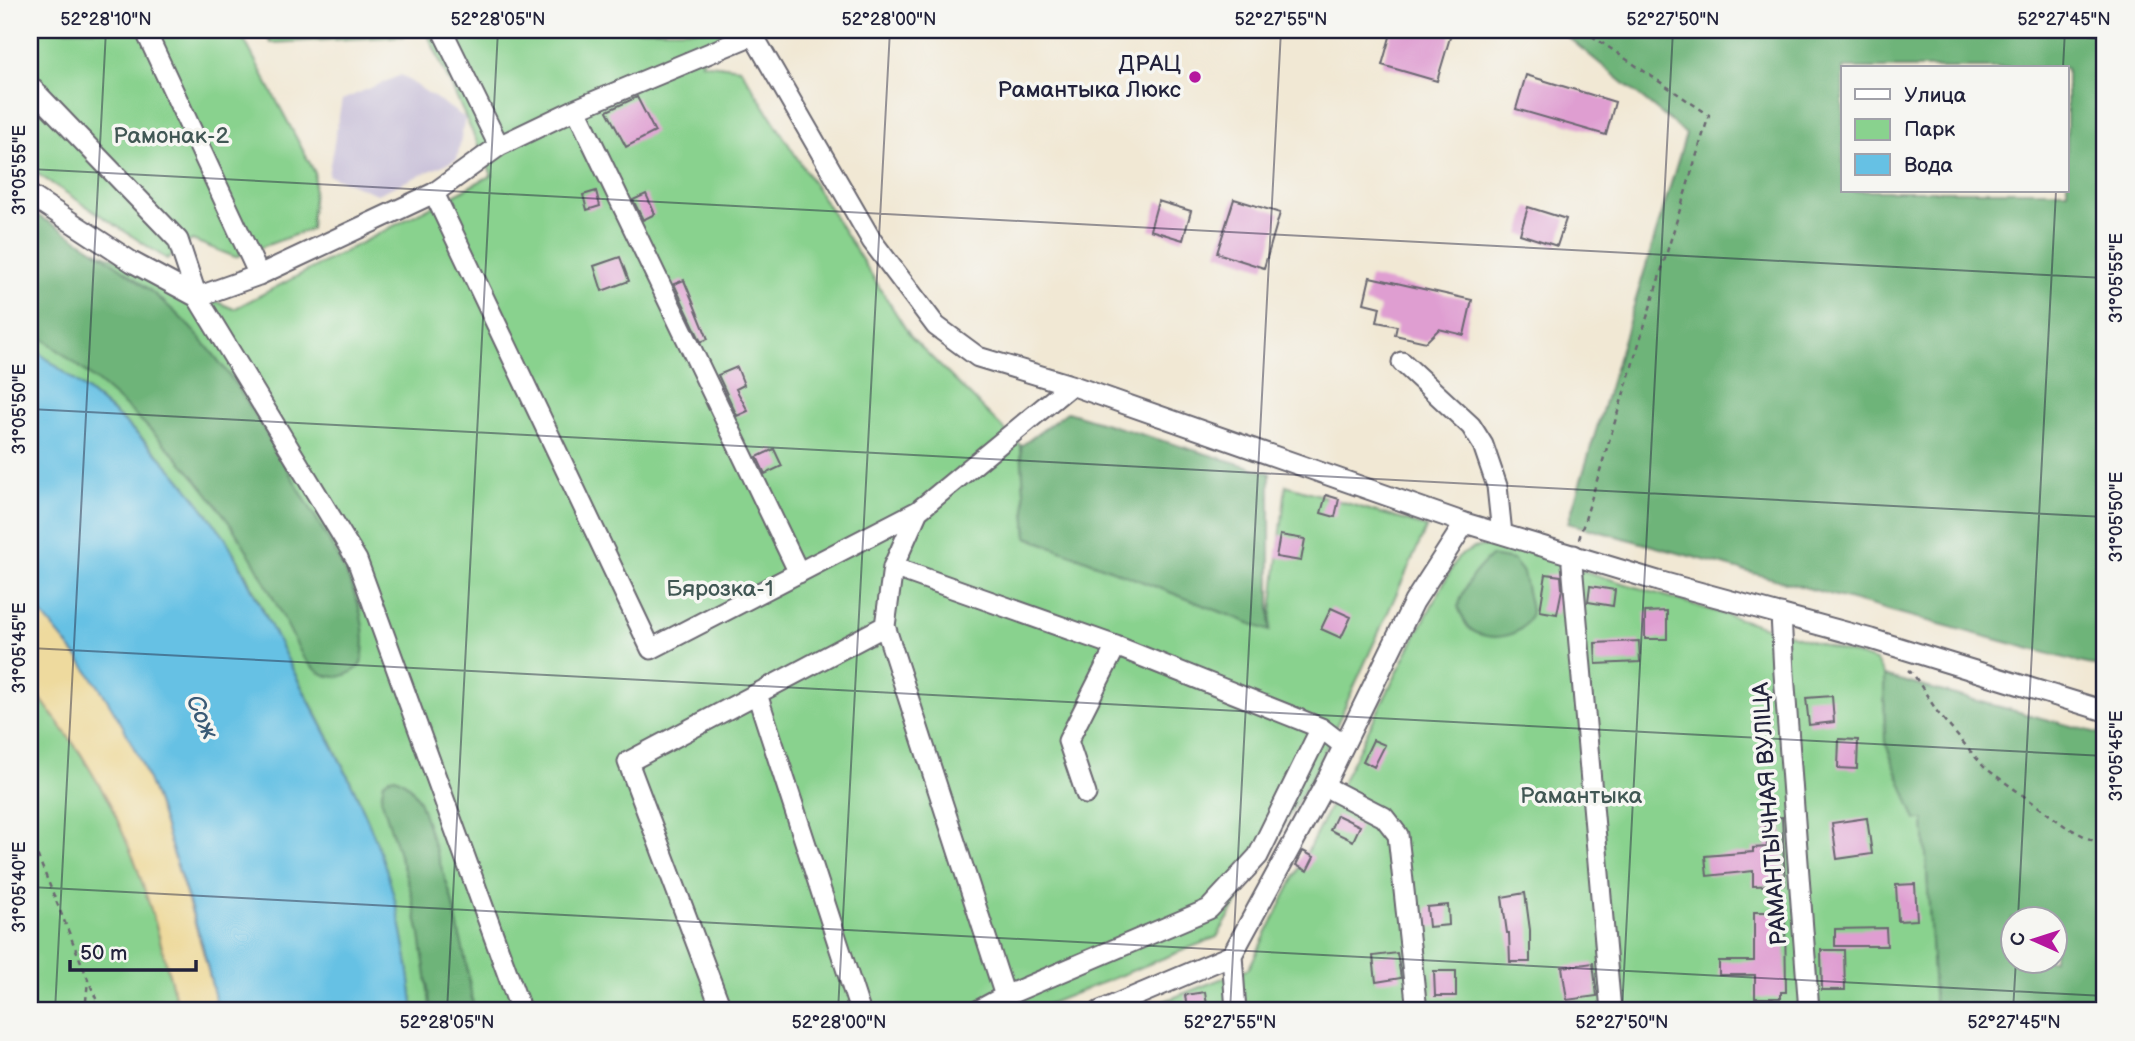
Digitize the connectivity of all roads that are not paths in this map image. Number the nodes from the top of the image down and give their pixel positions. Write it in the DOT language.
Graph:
graph roads {
  1 [pos="145,30"];
  2 [pos="442,30"];
  3 [pos="752,32"];
  4 [pos="30,86"];
  5 [pos="576,109"];
  6 [pos="499,146"];
  7 [pos="434,193"];
  8 [pos="30,195"];
  9 [pos="260,275"];
  10 [pos="197,297"];
  11 [pos="1402,362"];
  12 [pos="1071,385"];
  13 [pos="918,511"];
  14 [pos="1465,523"];
  15 [pos="1502,534"];
  16 [pos="1574,555"];
  17 [pos="893,568"];
  18 [pos="799,573"];
  19 [pos="1781,614"];
  20 [pos="885,626"];
  21 [pos="1116,646"];
  22 [pos="757,694"];
  23 [pos="2105,710"];
  24 [pos="1321,728"];
  25 [pos="1343,745"];
  26 [pos="1324,786"];
  27 [pos="1086,794"];
  28 [pos="1232,955"];
  29 [pos="1005,996"];
  30 [pos="521,1011"];
  31 [pos="722,1011"];
  32 [pos="860,1011"];
  33 [pos="977,1011"];
  34 [pos="1100,1011"];
  35 [pos="1236,1011"];
  36 [pos="1417,1011"];
  37 [pos="1611,1011"];
  38 [pos="1809,1011"];
  1 -- 9 [label="street"];
  2 -- 6 [label="street"];
  3 -- 5 [label="street"];
  3 -- 12 [label="street"];
  4 -- 10 [label="street"];
  5 -- 6 [label="street"];
  5 -- 18 [label="street"];
  6 -- 7 [label="street"];
  7 -- 9 [label="street"];
  7 -- 18 [label="street"];
  8 -- 10 [label="street"];
  9 -- 10 [label="street"];
  10 -- 30 [label="street"];
  11 -- 15 [label="street"];
  12 -- 13 [label="street"];
  12 -- 14 [label="street"];
  13 -- 17 [label="street"];
  13 -- 18 [label="street"];
  14 -- 15 [label="street"];
  14 -- 25 [label="street"];
  15 -- 16 [label="street"];
  16 -- 19 [label="street"];
  16 -- 37 [label="street"];
  17 -- 20 [label="street"];
  17 -- 21 [label="street"];
  19 -- 23 [label="street"];
  19 -- 38 [label="street, РАМАНТЫЧНАЯ ВУЛІЦА"];
  20 -- 22 [label="street"];
  20 -- 29 [label="street"];
  21 -- 24 [label="street"];
  21 -- 27 [label="street"];
  22 -- 31 [label="street"];
  22 -- 32 [label="street"];
  24 -- 25 [label="street"];
  24 -- 29 [label="street"];
  25 -- 26 [label="street"];
  26 -- 28 [label="street"];
  26 -- 36 [label="street"];
  28 -- 34 [label="street"];
  28 -- 35 [label="street"];
  29 -- 33 [label="street"];
}
